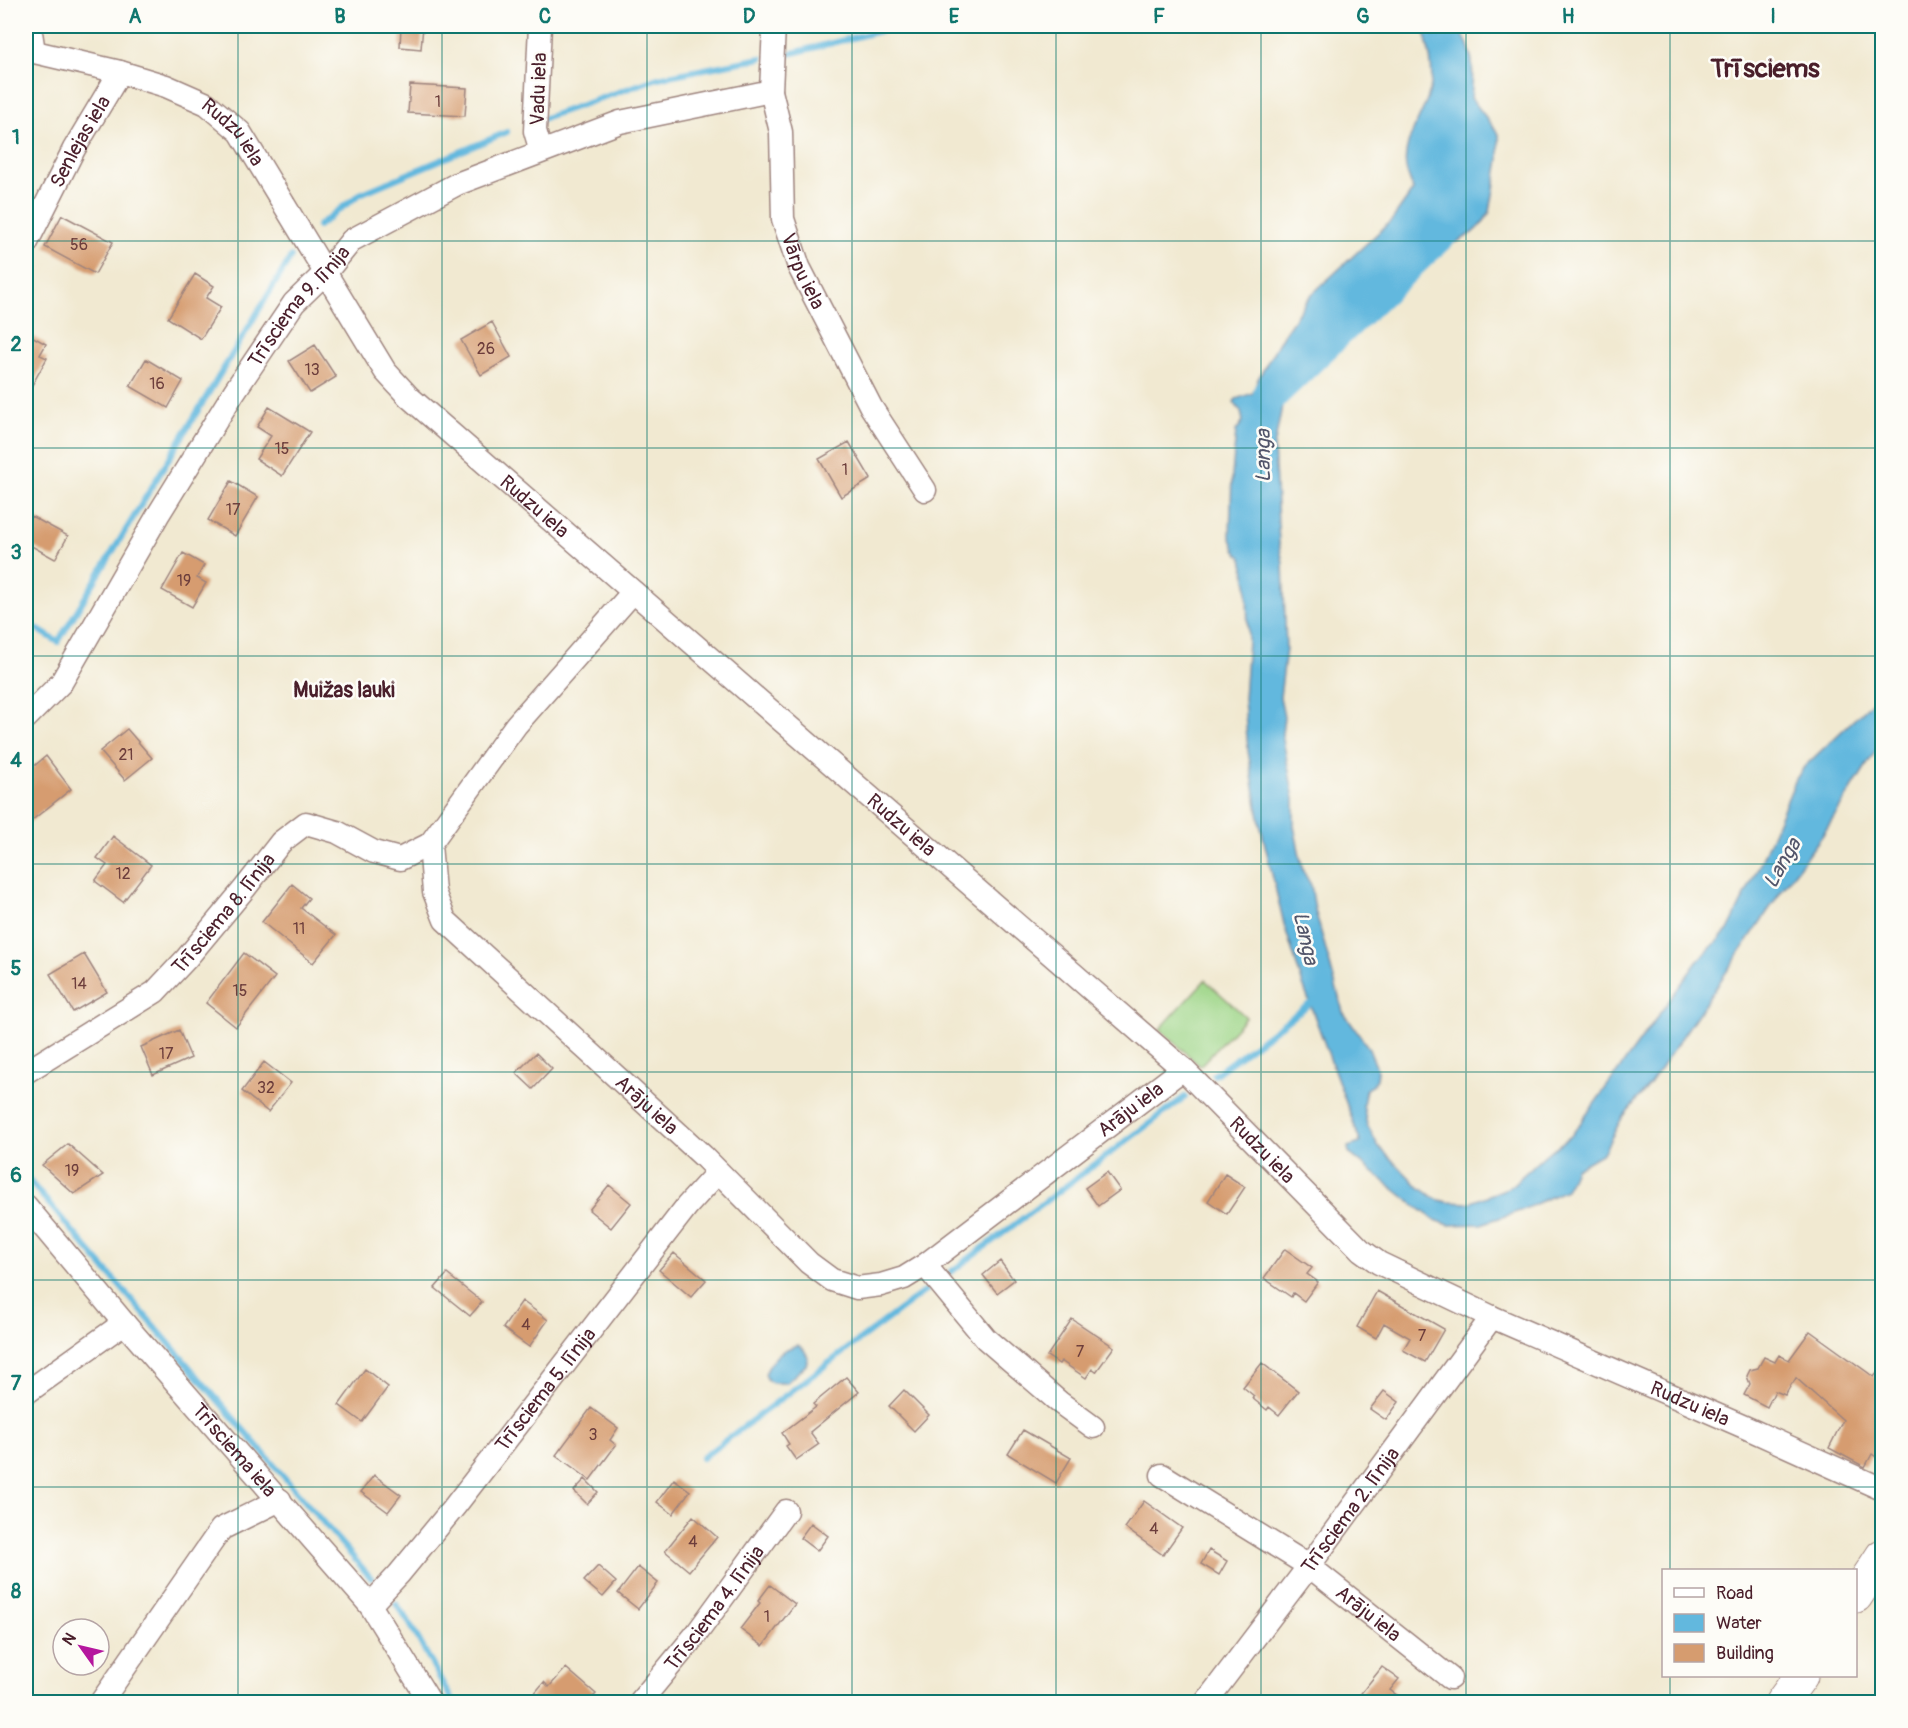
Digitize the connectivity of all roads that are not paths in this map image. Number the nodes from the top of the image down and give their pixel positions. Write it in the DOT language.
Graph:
graph roads {
  1 [pos="30,26"];
  2 [pos="540,26"];
  3 [pos="774,26"];
  4 [pos="30,51"];
  5 [pos="120,72"];
  6 [pos="771,91"];
  7 [pos="541,151"];
  8 [pos="26,244"];
  9 [pos="326,272"];
  10 [pos="925,490"];
  11 [pos="633,592"];
  12 [pos="26,718"];
  13 [pos="430,844"];
  14 [pos="1183,1069"];
  15 [pos="26,1072"];
  16 [pos="718,1172"];
  17 [pos="26,1206"];
  18 [pos="925,1265"];
  19 [pos="1492,1317"];
  20 [pos="124,1323"];
  21 [pos="26,1393"];
  22 [pos="1093,1427"];
  23 [pos="1162,1475"];
  24 [pos="1882,1490"];
  25 [pos="280,1500"];
  26 [pos="786,1511"];
  27 [pos="1882,1556"];
  28 [pos="1309,1566"];
  29 [pos="1857,1594"];
  30 [pos="370,1605"];
  31 [pos="1800,1677"];
  32 [pos="1450,1678"];
  33 [pos="101,1702"];
  34 [pos="430,1702"];
  35 [pos="640,1702"];
  36 [pos="1206,1702"];
  37 [pos="1782,1702"];
  1 -- 4 [label="street"];
  2 -- 7 [label="street, Vadu iela"];
  3 -- 6 [label="street, Vārpu iela"];
  4 -- 5 [label="street, Rudzu iela"];
  5 -- 8 [label="street, Senlejas iela"];
  5 -- 9 [label="street, Rudzu iela"];
  6 -- 7 [label="street, Trīsciema 9. līnija"];
  6 -- 10 [label="street, Vārpu iela"];
  7 -- 9 [label="street, Trīsciema 9. līnija"];
  9 -- 11 [label="street, Rudzu iela"];
  9 -- 12 [label="street, Trīsciema 9. līnija"];
  11 -- 13 [label="street"];
  11 -- 14 [label="street, Rudzu iela"];
  13 -- 15 [label="street, Trīsciema 8. līnija"];
  13 -- 16 [label="street, Arāju iela"];
  14 -- 18 [label="street, Arāju iela"];
  14 -- 19 [label="street, Rudzu iela"];
  16 -- 18 [label="street, Arāju iela"];
  16 -- 30 [label="street, Trīsciema 5. līnija"];
  17 -- 20 [label="street, Trīsciema iela"];
  18 -- 22 [label="street"];
  19 -- 24 [label="street, Rudzu iela"];
  19 -- 28 [label="street, Trīsciema 2. līnija"];
  20 -- 21 [label="street"];
  20 -- 25 [label="street, Trīsciema iela"];
  23 -- 28 [label="street, Arāju iela"];
  25 -- 30 [label="street, Trīsciema iela"];
  25 -- 33 [label="street"];
  26 -- 35 [label="street, Trīsciema 4. līnija"];
  27 -- 29 [label="main road"];
  28 -- 32 [label="street, Arāju iela"];
  28 -- 36 [label="street, Trīsciema 2. līnija"];
  30 -- 34 [label="street, Trīsciema iela"];
  31 -- 37 [label="main road"];
}
